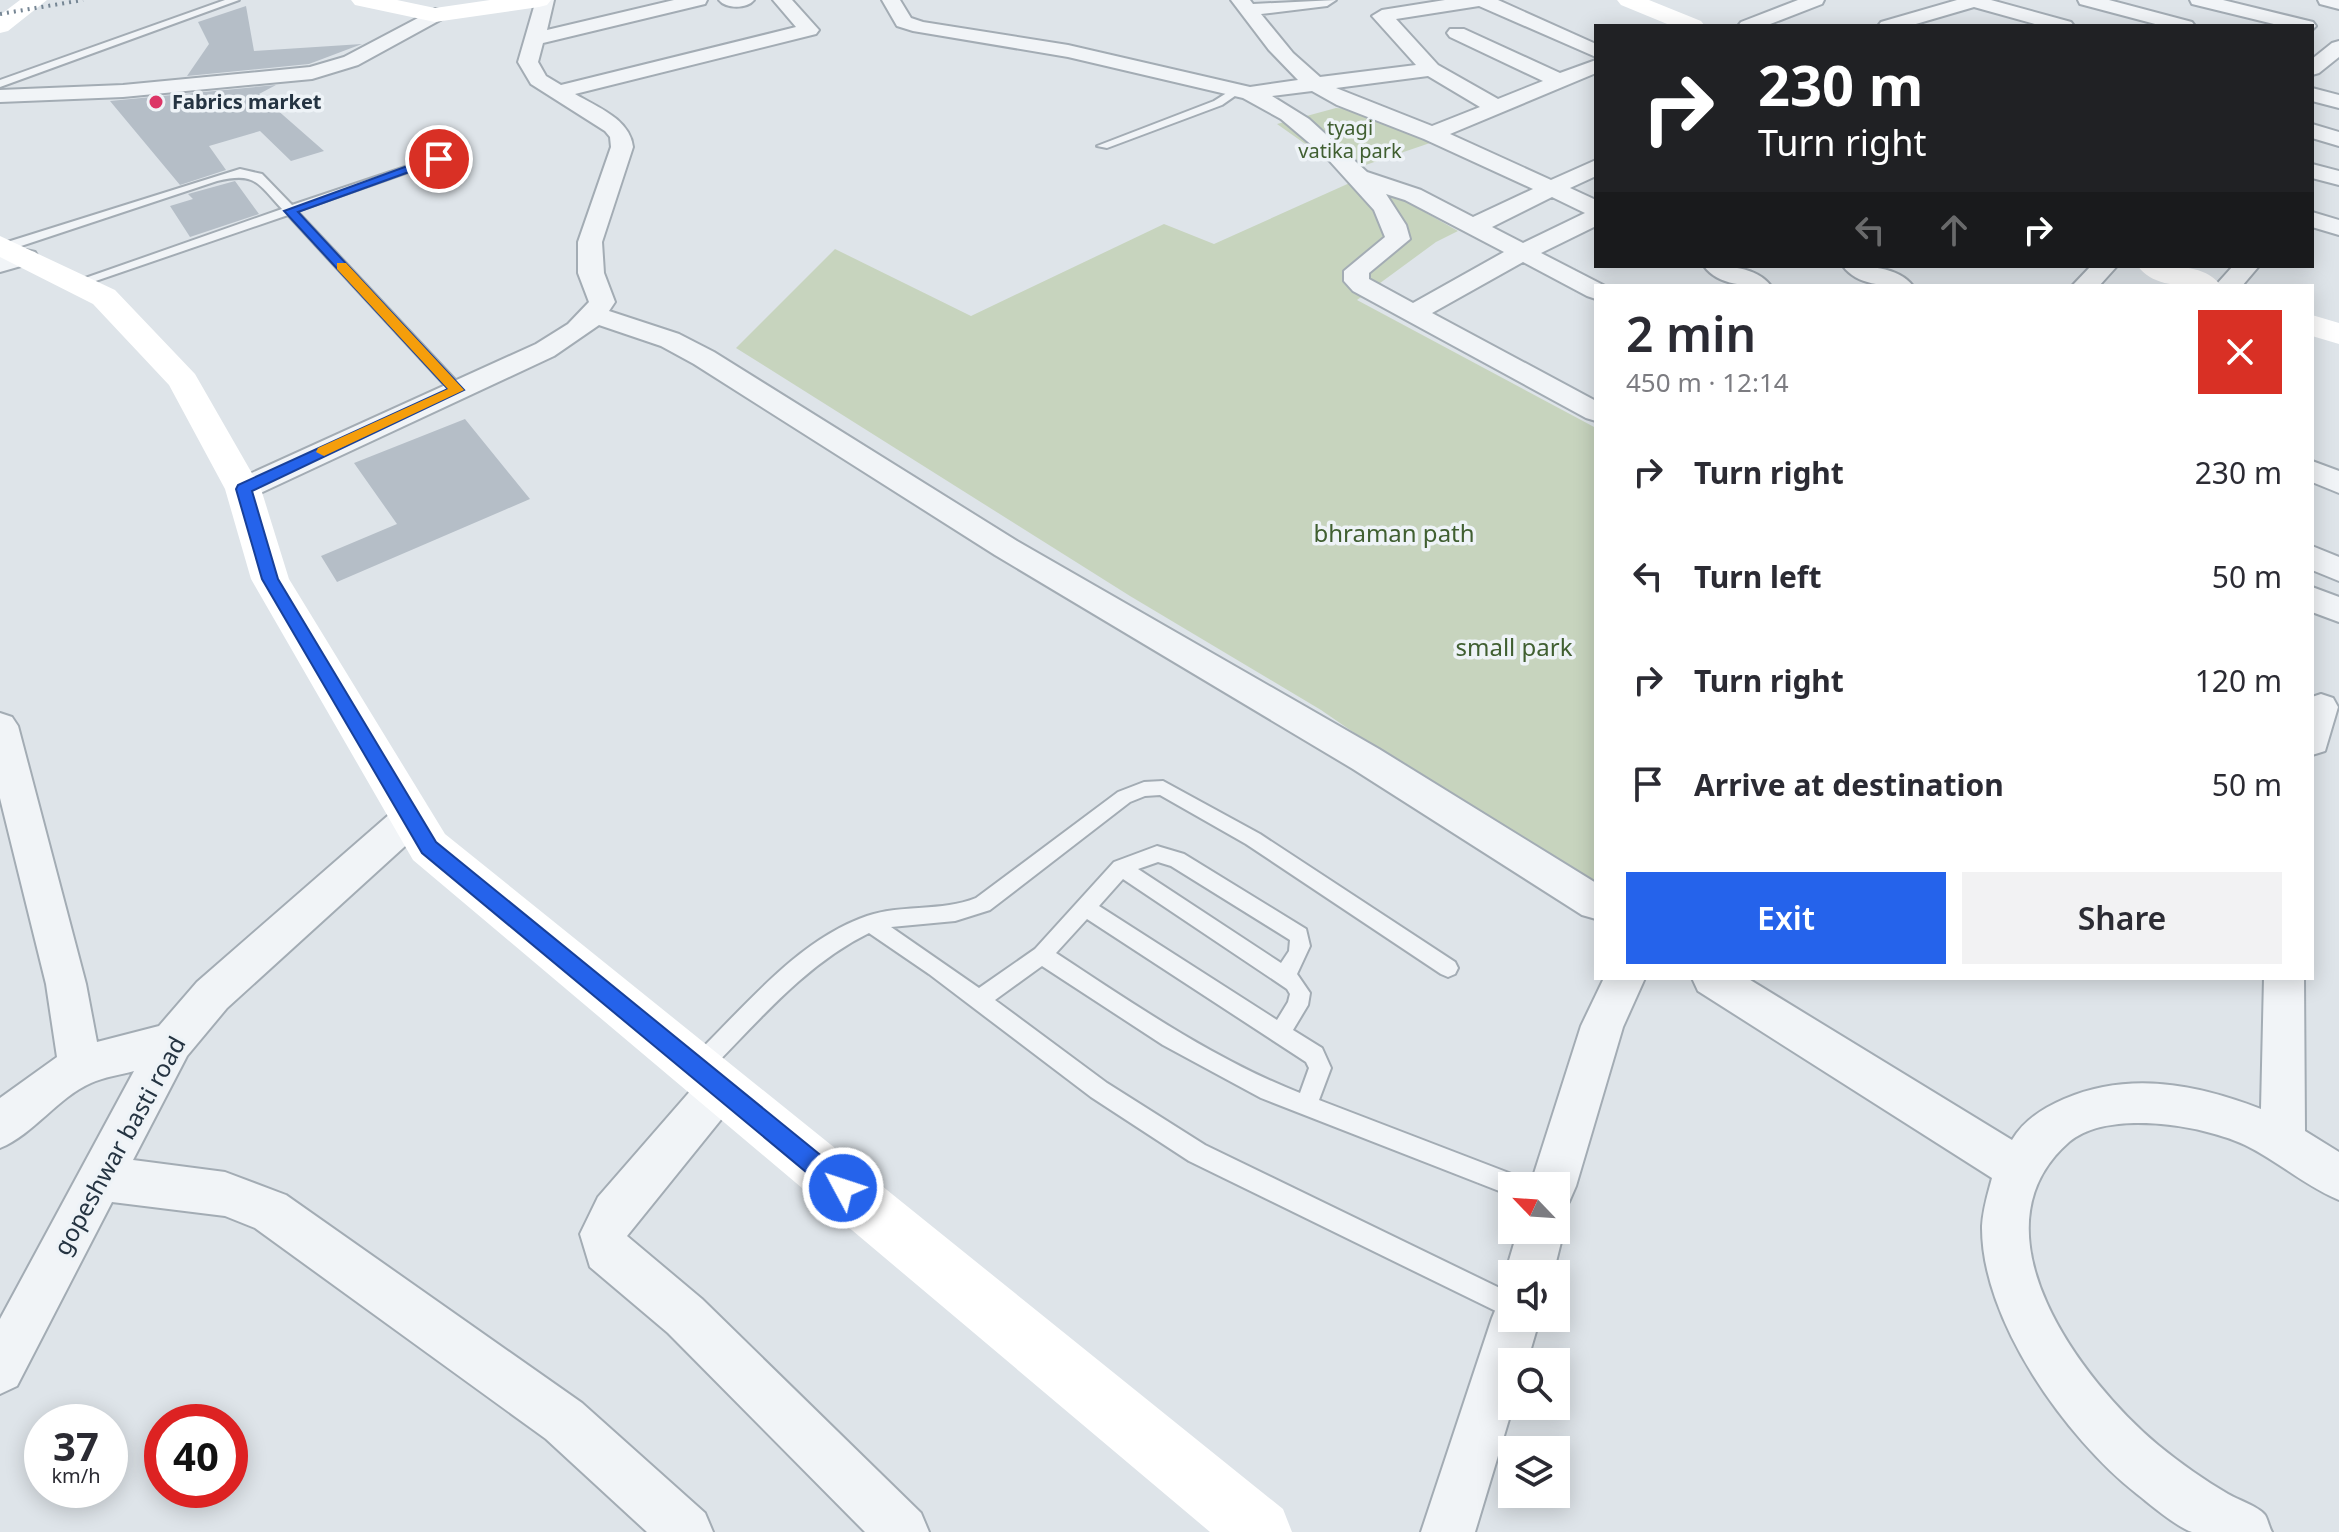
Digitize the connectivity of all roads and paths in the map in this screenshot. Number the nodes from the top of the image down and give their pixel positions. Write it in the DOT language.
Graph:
graph roads {
  1 [pos="35,0"];
  2 [pos="234,0"];
  3 [pos="363,0"];
  4 [pos="542,0"];
  5 [pos="698,0"];
  6 [pos="728,0"];
  7 [pos="745,0"];
  8 [pos="782,0"];
  9 [pos="891,0"];
  10 [pos="1327,0"];
  11 [pos="1365,0"];
  12 [pos="1481,0"];
  13 [pos="1629,0"];
  14 [pos="1815,0"];
  15 [pos="2087,0"];
  16 [pos="2199,0"];
  17 [pos="2327,0"];
  18 [pos="1976,1"];
  19 [pos="2339,3"];
  20 [pos="1244,5"];
  21 [pos="435,15"];
  22 [pos="1926,15"];
  23 [pos="1382,16"];
  24 [pos="1686,24"];
  25 [pos="1753,24"];
  26 [pos="1895,24"];
  27 [pos="1955,24"];
  28 [pos="2057,24"];
  29 [pos="2177,24"];
  30 [pos="2297,24"];
  31 [pos="0,26"];
  32 [pos="2314,28"];
  33 [pos="1457,33"];
  34 [pos="2339,34"];
  35 [pos="534,39"];
  36 [pos="2339,47"];
  37 [pos="1594,50"];
  38 [pos="2321,65"];
  39 [pos="1594,67"];
  40 [pos="1431,69"];
  41 [pos="1560,81"];
  42 [pos="0,84"];
  43 [pos="1318,86"];
  44 [pos="557,92"];
  45 [pos="1244,92"];
  46 [pos="2314,95"];
  47 [pos="0,96"];
  48 [pos="2339,102"];
  49 [pos="1494,106"];
  50 [pos="2314,132"];
  51 [pos="1432,134"];
  52 [pos="2339,139"];
  53 [pos="1103,146"];
  54 [pos="439,159"];
  55 [pos="1594,168"];
  56 [pos="2314,172"];
  57 [pos="1359,177"];
  58 [pos="2339,178"];
  59 [pos="1553,189"];
  60 [pos="1594,208"];
  61 [pos="290,211"];
  62 [pos="1594,218"];
  63 [pos="2314,220"];
  64 [pos="1474,226"];
  65 [pos="2339,228"];
  66 [pos="1523,252"];
  67 [pos="8,254"];
  68 [pos="1720,268"];
  69 [pos="1860,268"];
  70 [pos="2103,268"];
  71 [pos="2158,268"];
  72 [pos="2245,268"];
  73 [pos="77,283"];
  74 [pos="1754,284"];
  75 [pos="1896,284"];
  76 [pos="2087,284"];
  77 [pos="2201,284"];
  78 [pos="2230,284"];
  79 [pos="1594,290"];
  80 [pos="1412,314"];
  81 [pos="595,315"];
  82 [pos="2314,326"];
  83 [pos="2339,334"];
  84 [pos="457,390"];
  85 [pos="1594,411"];
  86 [pos="2314,471"];
  87 [pos="2339,483"];
  88 [pos="243,489"];
  89 [pos="2314,558"];
  90 [pos="2339,570"];
  91 [pos="2314,599"];
  92 [pos="2339,611"];
  93 [pos="2324,707"];
  94 [pos="0,726"];
  95 [pos="2314,735"];
  96 [pos="412,817"];
  97 [pos="1121,868"];
  98 [pos="1594,902"];
  99 [pos="1084,907"];
  100 [pos="871,924"];
  101 [pos="1042,955"];
  102 [pos="1448,968"];
  103 [pos="1285,975"];
  104 [pos="1624,980"];
  105 [pos="1715,980"];
  106 [pos="2284,980"];
  107 [pos="978,1000"];
  108 [pos="1280,1033"];
  109 [pos="172,1042"];
  110 [pos="80,1066"];
  111 [pos="709,1078"];
  112 [pos="1306,1107"];
  113 [pos="0,1127"];
  114 [pos="2283,1141"];
  115 [pos="2017,1168"];
  116 [pos="1557,1172"];
  117 [pos="100,1178"];
  118 [pos="2339,1178"];
  119 [pos="1498,1180"];
  120 [pos="1498,1300"];
  121 [pos="1512,1332"];
  122 [pos="0,1369"];
  123 [pos="2216,1525"];
  124 [pos="686,1532"];
  125 [pos="902,1532"];
  126 [pos="1260,1532"];
  127 [pos="1448,1532"];
  1 -- 31 [label="street"];
  2 -- 42 [label="lane"];
  3 -- 21 [label="street"];
  4 -- 21 [label="street"];
  4 -- 35 [label="street"];
  5 -- 35 [label="street"];
  6 -- 7 [label="street"];
  8 -- 44 [label="street"];
  9 -- 45 [label="street"];
  10 -- 20 [label="street"];
  11 -- 23 [label="street"];
  12 -- 23 [label="street"];
  12 -- 37 [label="street"];
  13 -- 24 [label="street"];
  14 -- 25 [label="street"];
  15 -- 29 [label="street"];
  16 -- 30 [label="street"];
  17 -- 19 [label="street"];
  18 -- 22 [label="street"];
  18 -- 28 [label="street"];
  20 -- 43 [label="street"];
  21 -- 47 [label="street"];
  22 -- 26 [label="street"];
  22 -- 27 [label="street"];
  23 -- 40 [label="street"];
  32 -- 34 [label="street"];
  33 -- 41 [label="street"];
  35 -- 44 [label="street"];
  36 -- 38 [label="street"];
  39 -- 41 [label="street"];
  40 -- 43 [label="street"];
  40 -- 49 [label="street"];
  41 -- 49 [label="street"];
  43 -- 45 [label="street"];
  43 -- 51 [label="street"];
  44 -- 81 [label="street"];
  45 -- 53 [label="lane"];
  45 -- 57 [label="street"];
  46 -- 48 [label="street"];
  49 -- 51 [label="street"];
  50 -- 52 [label="street"];
  51 -- 59 [label="street"];
  54 -- 61 [label="lane"];
  55 -- 59 [label="street"];
  56 -- 58 [label="street"];
  57 -- 64 [label="street"];
  57 -- 80 [label="street"];
  59 -- 60 [label="street"];
  59 -- 64 [label="street"];
  61 -- 67 [label="lane"];
  61 -- 73 [label="lane"];
  61 -- 84 [label="lane"];
  62 -- 66 [label="street"];
  63 -- 65 [label="street"];
  64 -- 66 [label="street"];
  66 -- 79 [label="street"];
  66 -- 80 [label="street"];
  67 -- 73 [label="street"];
  68 -- 74 [label="street"];
  69 -- 75 [label="street"];
  70 -- 76 [label="street"];
  71 -- 77 [label="street"];
  72 -- 78 [label="street"];
  73 -- 88 [label="street"];
  80 -- 85 [label="street"];
  81 -- 84 [label="street"];
  81 -- 98 [label="street"];
  82 -- 83 [label="street"];
  84 -- 88 [label="street"];
  86 -- 87 [label="street"];
  88 -- 96 [label="street"];
  89 -- 90 [label="street"];
  91 -- 92 [label="street"];
  93 -- 95 [label="street"];
  94 -- 110 [label="street"];
  96 -- 109 [label="street, gopeshwar basti road"];
  96 -- 111 [label="street"];
  97 -- 99 [label="lane"];
  97 -- 103 [label="lane"];
  97 -- 103 [label="lane"];
  99 -- 101 [label="lane"];
  99 -- 108 [label="lane"];
  100 -- 102 [label="lane"];
  100 -- 107 [label="lane"];
  100 -- 111 [label="lane"];
  101 -- 107 [label="lane"];
  101 -- 112 [label="lane"];
  103 -- 108 [label="lane"];
  104 -- 116 [label="street"];
  105 -- 115 [label="street"];
  106 -- 114 [label="street"];
  107 -- 120 [label="lane"];
  108 -- 112 [label="lane"];
  109 -- 110 [label="street"];
  109 -- 117 [label="street, gopeshwar basti road"];
  110 -- 113 [label="street"];
  111 -- 125 [label="street"];
  111 -- 126 [label="street"];
  112 -- 119 [label="lane"];
  114 -- 115 [label="street"];
  114 -- 118 [label="street"];
  115 -- 123 [label="street"];
  117 -- 122 [label="street, gopeshwar basti road"];
  117 -- 124 [label="street"];
  121 -- 127 [label="street"];
}
